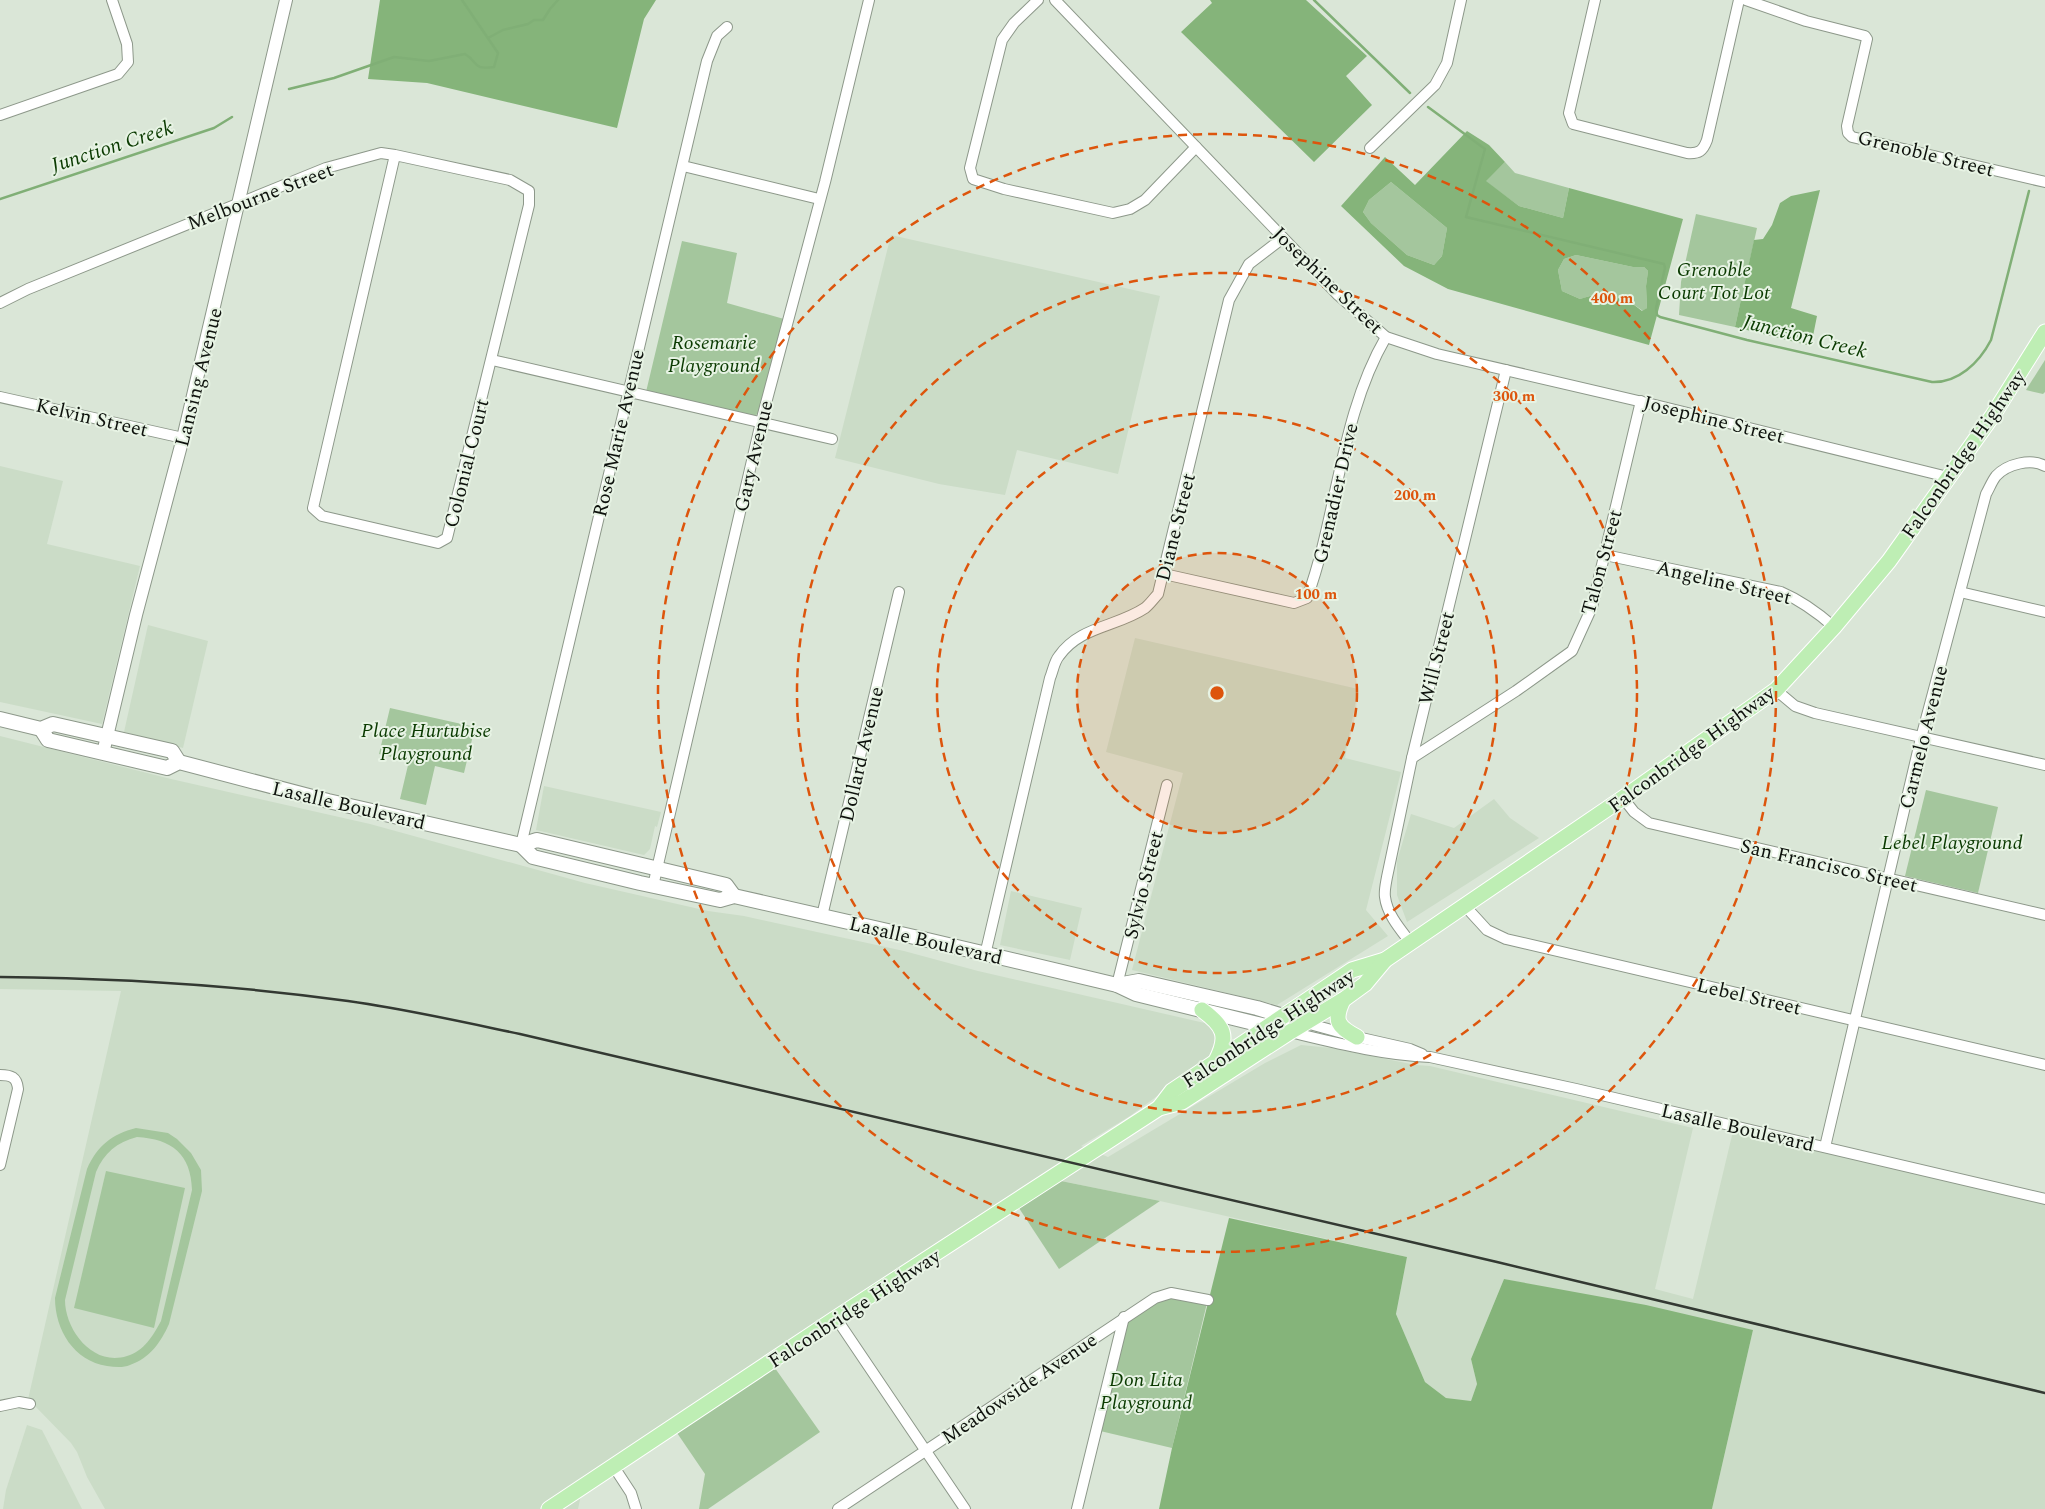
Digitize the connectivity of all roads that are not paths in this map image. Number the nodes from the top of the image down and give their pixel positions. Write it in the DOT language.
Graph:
graph roads {
  1 [pos="112,0"];
  2 [pos="286,0"];
  3 [pos="869,0"];
  4 [pos="1038,0"];
  5 [pos="1055,0"];
  6 [pos="1461,0"];
  7 [pos="1595,0"];
  8 [pos="1739,0"];
  9 [pos="1746,0"];
  10 [pos="727,27"];
  11 [pos="0,115"];
  12 [pos="1196,147"];
  13 [pos="1370,148"];
  14 [pos="395,155"];
  15 [pos="683,166"];
  16 [pos="2045,182"];
  17 [pos="529,191"];
  18 [pos="819,199"];
  19 [pos="239,202"];
  20 [pos="1283,238"];
  21 [pos="0,303"];
  22 [pos="2045,332"];
  23 [pos="1386,337"];
  24 [pos="492,360"];
  25 [pos="1506,370"];
  26 [pos="628,392"];
  27 [pos="0,396"];
  28 [pos="1641,401"];
  29 [pos="761,422"];
  30 [pos="183,438"];
  31 [pos="832,439"];
  32 [pos="2045,466"];
  33 [pos="1948,477"];
  34 [pos="1606,555"];
  35 [pos="1164,574"];
  36 [pos="899,592"];
  37 [pos="1960,592"];
  38 [pos="2045,612"];
  39 [pos="1834,627"];
  40 [pos="1776,690"];
  41 [pos="0,719"];
  42 [pos="41,729"];
  43 [pos="107,735"];
  44 [pos="1921,738"];
  45 [pos="104,753"];
  46 [pos="1412,758"];
  47 [pos="179,762"];
  48 [pos="2045,765"];
  49 [pos="1167,785"];
  50 [pos="1623,798"];
  51 [pos="521,845"];
  52 [pos="657,869"];
  53 [pos="1888,879"];
  54 [pos="653,886"];
  55 [pos="734,896"];
  56 [pos="1465,906"];
  57 [pos="2045,915"];
  58 [pos="822,916"];
  59 [pos="1410,942"];
  60 [pos="986,955"];
  61 [pos="1385,960"];
  62 [pos="1117,985"];
  63 [pos="1342,1000"];
  64 [pos="1202,1010"];
  65 [pos="1283,1016"];
  66 [pos="1854,1021"];
  67 [pos="1306,1023"];
  68 [pos="1268,1026"];
  69 [pos="1290,1032"];
  70 [pos="1357,1037"];
  71 [pos="1430,1057"];
  72 [pos="1216,1061"];
  73 [pos="2045,1065"];
  74 [pos="0,1075"];
  75 [pos="1159,1108"];
  76 [pos="1824,1147"];
  77 [pos="0,1165"];
  78 [pos="2045,1199"];
  79 [pos="1208,1300"];
  80 [pos="1124,1317"];
  81 [pos="836,1318"];
  82 [pos="30,1404"];
  83 [pos="0,1406"];
  84 [pos="925,1450"];
  85 [pos="614,1467"];
  86 [pos="549,1509"];
  87 [pos="636,1509"];
  88 [pos="838,1509"];
  89 [pos="965,1509"];
  90 [pos="1077,1509"];
  1 -- 11 [label="street"];
  2 -- 19 [label="street, Lansing Avenue"];
  3 -- 18 [label="street, Gary Avenue"];
  4 -- 12 [label="street"];
  5 -- 12 [label="street, Josephine Street"];
  6 -- 13 [label="street"];
  7 -- 8 [label="street"];
  9 -- 16 [label="street, Grenoble Street"];
  10 -- 15 [label="street, Rose Marie Avenue"];
  12 -- 20 [label="street, Josephine Street"];
  14 -- 17 [label="street, Melbourne Street"];
  14 -- 19 [label="street, Melbourne Street"];
  14 -- 24 [label="street, Colonial Court"];
  15 -- 18 [label="street"];
  15 -- 26 [label="street, Rose Marie Avenue"];
  17 -- 24 [label="street, Colonial Court"];
  18 -- 29 [label="street, Gary Avenue"];
  19 -- 21 [label="street, Melbourne Street"];
  19 -- 30 [label="street, Lansing Avenue"];
  20 -- 23 [label="street, Josephine Street"];
  20 -- 35 [label="street, Diane Street"];
  22 -- 33 [label="main road, Falconbridge Highway"];
  23 -- 25 [label="street, Josephine Street"];
  23 -- 35 [label="street, Grenadier Drive"];
  24 -- 26 [label="street"];
  25 -- 28 [label="street, Josephine Street"];
  25 -- 46 [label="street, Will Street"];
  26 -- 29 [label="street"];
  26 -- 51 [label="street, Rose Marie Avenue"];
  27 -- 30 [label="street, Kelvin Street"];
  28 -- 33 [label="street, Josephine Street"];
  28 -- 34 [label="street, Talon Street"];
  29 -- 31 [label="street"];
  29 -- 52 [label="street, Gary Avenue"];
  30 -- 43 [label="street, Lansing Avenue"];
  32 -- 37 [label="street, Carmelo Avenue"];
  33 -- 39 [label="main road, Falconbridge Highway"];
  34 -- 39 [label="street, Angeline Street"];
  34 -- 46 [label="street, Talon Street"];
  35 -- 60 [label="street, Diane Street"];
  36 -- 58 [label="street, Dollard Avenue"];
  37 -- 38 [label="street"];
  37 -- 44 [label="street, Carmelo Avenue"];
  39 -- 40 [label="main road, Falconbridge Highway"];
  40 -- 44 [label="street"];
  40 -- 50 [label="main road, Falconbridge Highway"];
  41 -- 42 [label="main road, Lasalle Boulevard"];
  42 -- 43 [label="main road, Lasalle Boulevard"];
  42 -- 45 [label="main road, Lasalle Boulevard"];
  43 -- 45 [label="street, Lansing Avenue"];
  43 -- 47 [label="main road, Lasalle Boulevard"];
  44 -- 48 [label="street"];
  44 -- 53 [label="street, Carmelo Avenue"];
  45 -- 47 [label="main road, Lasalle Boulevard"];
  46 -- 59 [label="street, Will Street"];
  47 -- 51 [label="main road, Lasalle Boulevard"];
  49 -- 62 [label="street, Sylvio Street"];
  50 -- 53 [label="street, San Francisco Street"];
  50 -- 56 [label="main road, Falconbridge Highway"];
  51 -- 52 [label="main road, Lasalle Boulevard"];
  51 -- 54 [label="main road, Lasalle Boulevard"];
  52 -- 54 [label="street, Gary Avenue"];
  52 -- 55 [label="main road, Lasalle Boulevard"];
  53 -- 57 [label="street, San Francisco Street"];
  53 -- 66 [label="street, Carmelo Avenue"];
  54 -- 55 [label="main road, Lasalle Boulevard"];
  55 -- 58 [label="main road, Lasalle Boulevard"];
  56 -- 59 [label="main road, Falconbridge Highway"];
  56 -- 66 [label="street, Lebel Street"];
  58 -- 60 [label="main road, Lasalle Boulevard"];
  59 -- 61 [label="main road, Falconbridge Highway"];
  60 -- 62 [label="main road, Lasalle Boulevard"];
  61 -- 63 [label="main road, Falconbridge Highway"];
  61 -- 65 [label="main road, Falconbridge Highway"];
  62 -- 64 [label="main road, Lasalle Boulevard"];
  62 -- 65 [label="main road, Lasalle Boulevard"];
  63 -- 67 [label="main road, Falconbridge Highway"];
  63 -- 70 [label="main road"];
  64 -- 68 [label="main road, Lasalle Boulevard"];
  64 -- 72 [label="main road"];
  65 -- 67 [label="main road, Lasalle Boulevard"];
  65 -- 68 [label="main road, Falconbridge Highway"];
  66 -- 73 [label="street, Lebel Street"];
  66 -- 76 [label="street, Carmelo Avenue"];
  67 -- 69 [label="main road, Falconbridge Highway"];
  67 -- 70 [label="street, Lasalle Boulevard"];
  68 -- 69 [label="main road, Lasalle Boulevard"];
  68 -- 72 [label="main road, Falconbridge Highway"];
  69 -- 71 [label="street, Lasalle Boulevard"];
  69 -- 75 [label="main road, Falconbridge Highway"];
  70 -- 71 [label="street, Lasalle Boulevard"];
  71 -- 76 [label="street, Lasalle Boulevard"];
  72 -- 75 [label="main road, Falconbridge Highway"];
  74 -- 77 [label="street"];
  75 -- 81 [label="main road, Falconbridge Highway"];
  76 -- 78 [label="street, Lasalle Boulevard"];
  79 -- 80 [label="street, Meadowside Avenue"];
  80 -- 84 [label="street, Meadowside Avenue"];
  80 -- 90 [label="street"];
  81 -- 84 [label="street"];
  81 -- 85 [label="main road, Falconbridge Highway"];
  82 -- 83 [label="street"];
  84 -- 88 [label="street, Meadowside Avenue"];
  84 -- 89 [label="street"];
  85 -- 86 [label="main road, Falconbridge Highway"];
  85 -- 87 [label="street"];
}
